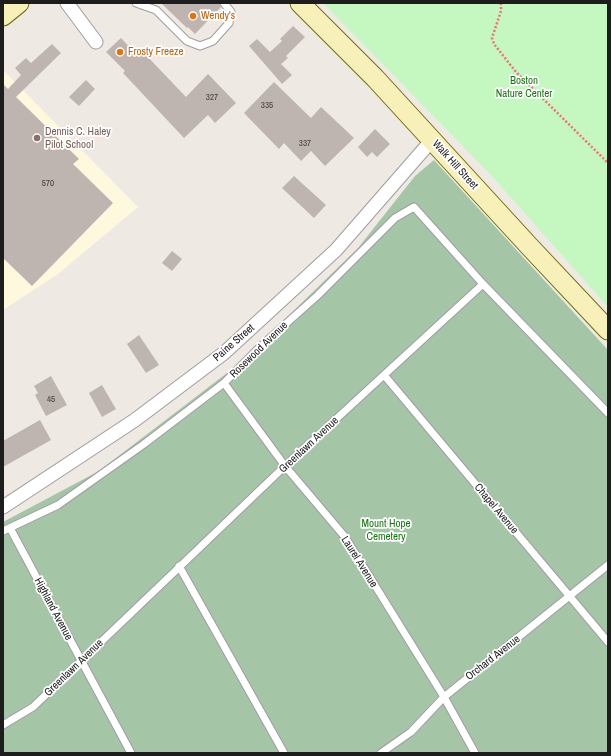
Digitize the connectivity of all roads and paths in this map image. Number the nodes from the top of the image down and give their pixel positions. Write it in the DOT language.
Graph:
graph roads {
  1 [pos="19,3"];
  2 [pos="67,3"];
  3 [pos="136,3"];
  4 [pos="224,3"];
  5 [pos="300,3"];
  6 [pos="501,3"];
  7 [pos="3,16"];
  8 [pos="96,42"];
  9 [pos="432,140"];
  10 [pos="608,163"];
  11 [pos="483,284"];
  12 [pos="608,330"];
  13 [pos="384,375"];
  14 [pos="224,383"];
  15 [pos="608,413"];
  16 [pos="285,466"];
  17 [pos="3,507"];
  18 [pos="10,528"];
  19 [pos="3,531"];
  20 [pos="608,565"];
  21 [pos="180,566"];
  22 [pos="570,597"];
  23 [pos="608,642"];
  24 [pos="81,661"];
  25 [pos="444,697"];
  26 [pos="3,725"];
  27 [pos="130,753"];
  28 [pos="284,753"];
  29 [pos="381,753"];
  30 [pos="476,753"];
  1 -- 7 [label="main road"];
  2 -- 8 [label="street"];
  3 -- 4 [label="lane"];
  5 -- 9 [label="main road, Walk Hill Street"];
  6 -- 10 [label="path"];
  9 -- 12 [label="main road, Walk Hill Street"];
  9 -- 17 [label="street, Paine Street"];
  11 -- 13 [label="lane, Greenlawn Avenue"];
  11 -- 14 [label="lane, Rosewood Avenue"];
  11 -- 15 [label="lane"];
  13 -- 16 [label="lane, Greenlawn Avenue"];
  13 -- 22 [label="lane, Chapel Avenue"];
  14 -- 16 [label="lane, Laurel Avenue"];
  14 -- 18 [label="lane, Rosewood Avenue"];
  16 -- 21 [label="lane, Greenlawn Avenue"];
  16 -- 25 [label="lane, Laurel Avenue"];
  18 -- 19 [label="lane, Rosewood Avenue"];
  18 -- 24 [label="lane, Highland Avenue"];
  20 -- 22 [label="lane, Orchard Avenue"];
  21 -- 24 [label="lane, Greenlawn Avenue"];
  21 -- 28 [label="lane"];
  22 -- 23 [label="lane, Chapel Avenue"];
  22 -- 25 [label="lane, Orchard Avenue"];
  24 -- 26 [label="lane, Greenlawn Avenue"];
  24 -- 27 [label="lane, Highland Avenue"];
  25 -- 29 [label="lane, Orchard Avenue"];
  25 -- 30 [label="lane, Laurel Avenue"];
}
